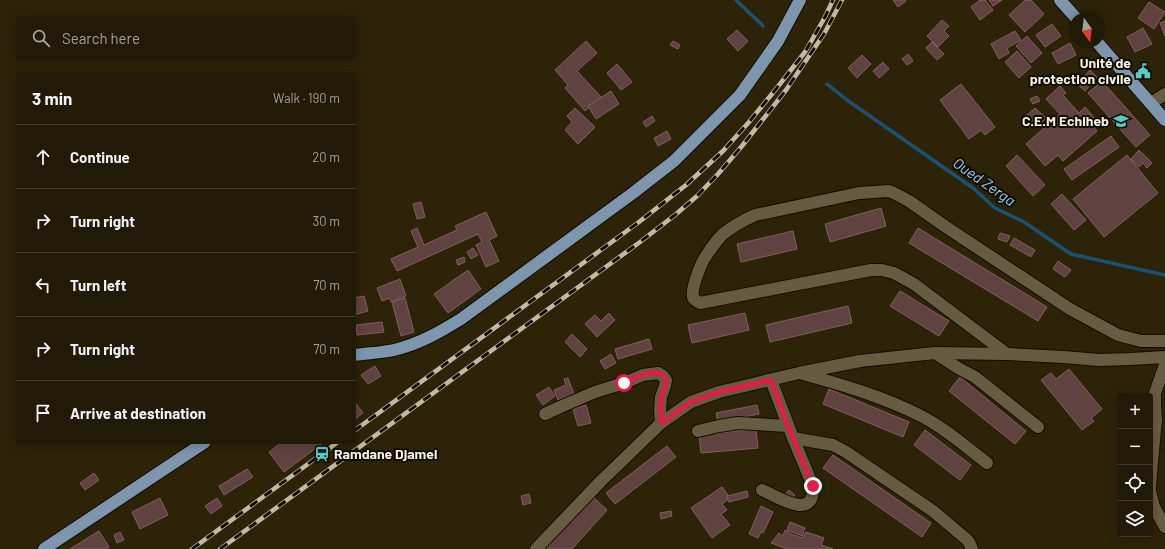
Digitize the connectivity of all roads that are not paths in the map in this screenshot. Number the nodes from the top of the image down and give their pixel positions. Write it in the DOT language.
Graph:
graph roads {
  1 [pos="800,0"];
  2 [pos="1060,0"];
  3 [pos="1071,12"];
  4 [pos="1102,48"];
  5 [pos="1165,94"];
  6 [pos="1151,103"];
  7 [pos="1165,120"];
  8 [pos="1165,341"];
  9 [pos="935,353"];
  10 [pos="1007,354"];
  11 [pos="356,355"];
  12 [pos="1165,357"];
  13 [pos="1165,365"];
  14 [pos="799,374"];
  15 [pos="771,380"];
  16 [pos="545,414"];
  17 [pos="662,423"];
  18 [pos="788,426"];
  19 [pos="1038,427"];
  20 [pos="698,431"];
  21 [pos="793,438"];
  22 [pos="202,444"];
  23 [pos="987,463"];
  24 [pos="1152,465"];
  25 [pos="762,490"];
  26 [pos="1152,501"];
  27 [pos="1165,528"];
  28 [pos="44,549"];
  29 [pos="536,549"];
  30 [pos="972,549"];
  1 -- 11 [label="main road"];
  2 -- 3 [label="main road"];
  4 -- 6 [label="main road"];
  5 -- 6 [label="street"];
  6 -- 7 [label="main road"];
  8 -- 10 [label="street"];
  9 -- 10 [label="street"];
  9 -- 14 [label="street"];
  9 -- 19 [label="street"];
  10 -- 12 [label="street"];
  13 -- 24 [label="street"];
  14 -- 15 [label="street"];
  14 -- 23 [label="street"];
  15 -- 17 [label="street"];
  15 -- 18 [label="street"];
  16 -- 17 [label="street"];
  17 -- 29 [label="street"];
  18 -- 20 [label="street"];
  18 -- 21 [label="street"];
  21 -- 25 [label="street"];
  21 -- 30 [label="street"];
  22 -- 28 [label="main road"];
  26 -- 27 [label="street"];
}
